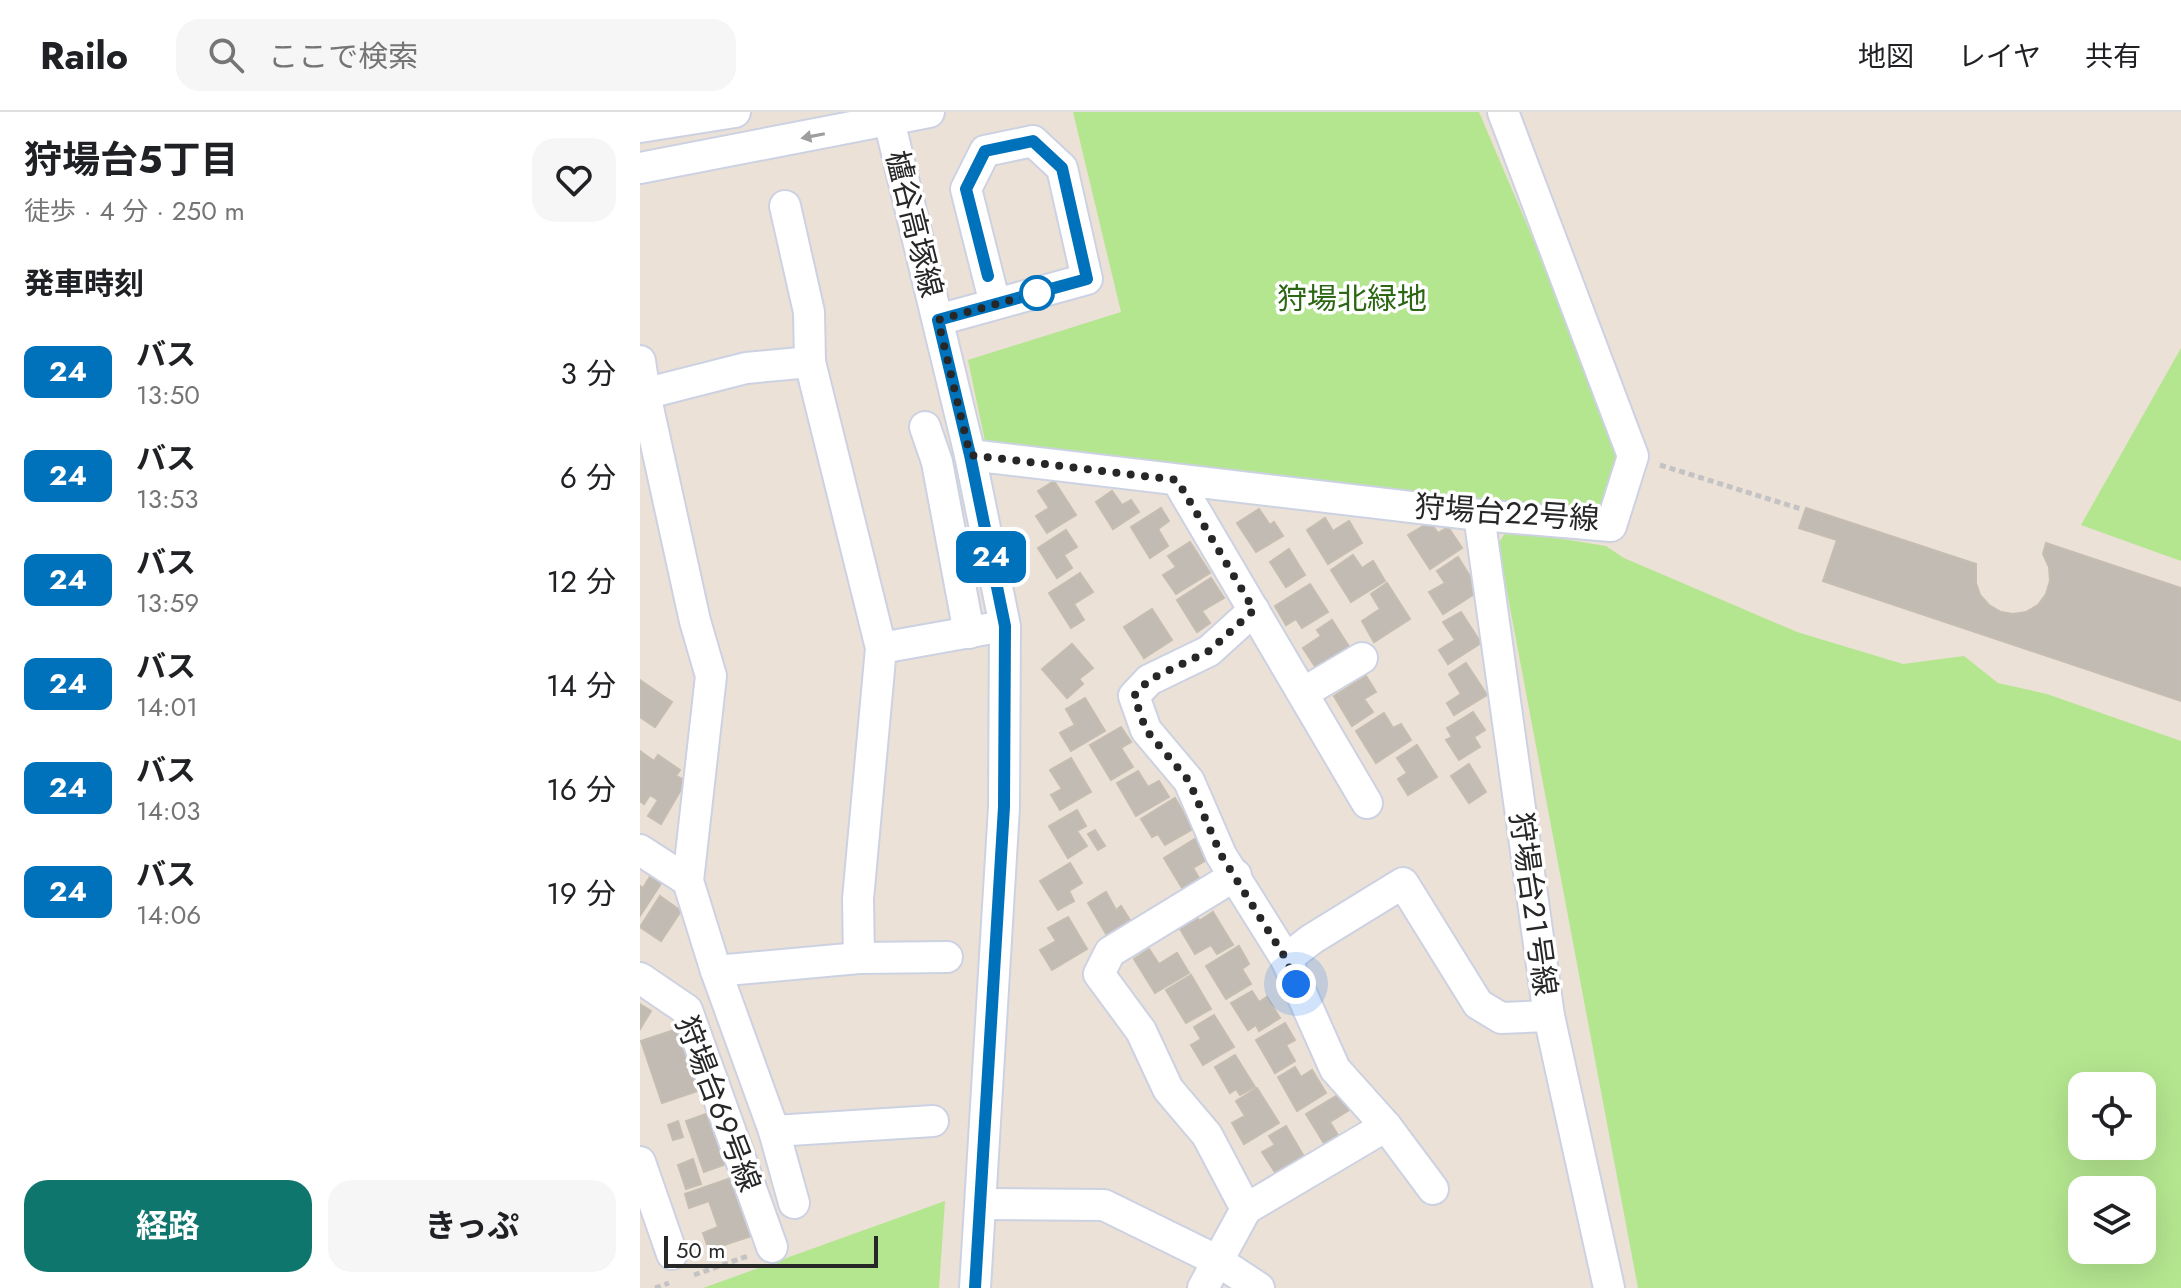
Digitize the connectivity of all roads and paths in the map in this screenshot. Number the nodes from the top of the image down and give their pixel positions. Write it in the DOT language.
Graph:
graph roads {
  1 [pos="735,112"];
  2 [pos="929,112"];
  3 [pos="1503,112"];
  4 [pos="888,117"];
  5 [pos="640,127"];
  6 [pos="640,168"];
  7 [pos="785,206"];
  8 [pos="995,304"];
  9 [pos="938,320"];
  10 [pos="640,361"];
  11 [pos="810,362"];
  12 [pos="642,395"];
  13 [pos="925,427"];
  14 [pos="970,455"];
  15 [pos="1633,456"];
  16 [pos="1177,480"];
  17 [pos="1801,509"];
  18 [pos="1479,515"];
  19 [pos="1254,610"];
  20 [pos="1005,626"];
  21 [pos="969,633"];
  22 [pos="881,648"];
  23 [pos="1362,658"];
  24 [pos="1303,693"];
  25 [pos="1367,803"];
  26 [pos="640,850"];
  27 [pos="1236,875"];
  28 [pos="688,881"];
  29 [pos="947,957"];
  30 [pos="859,958"];
  31 [pos="1286,959"];
  32 [pos="716,971"];
  33 [pos="640,978"];
  34 [pos="1549,1016"];
  35 [pos="933,1121"];
  36 [pos="1386,1126"];
  37 [pos="774,1131"];
  38 [pos="640,1162"];
  39 [pos="1433,1189"];
  40 [pos="794,1203"];
  41 [pos="981,1204"];
  42 [pos="1246,1209"];
  43 [pos="772,1247"];
  44 [pos="1218,1261"];
  45 [pos="676,1272"];
  46 [pos="655,1288"];
  47 [pos="975,1288"];
  48 [pos="1203,1288"];
  49 [pos="1259,1288"];
  50 [pos="1609,1288"];
  1 -- 5 [label="street"];
  2 -- 4 [label="street"];
  3 -- 15 [label="street"];
  4 -- 6 [label="street, one-way"];
  4 -- 9 [label="street, 櫨谷高塚線"];
  7 -- 11 [label="street"];
  8 -- 8 [label="street"];
  8 -- 9 [label="street"];
  9 -- 14 [label="street, 櫨谷高塚線"];
  10 -- 12 [label="street"];
  11 -- 12 [label="street"];
  11 -- 22 [label="street"];
  12 -- 28 [label="street"];
  13 -- 21 [label="street"];
  14 -- 16 [label="street, 狩場台２２号線"];
  14 -- 20 [label="street, 櫨谷高塚線"];
  15 -- 17 [label="path"];
  15 -- 18 [label="street, 狩場台２２号線"];
  16 -- 18 [label="street, 狩場台２２号線"];
  16 -- 19 [label="street"];
  18 -- 34 [label="street, 狩場台２１号線"];
  19 -- 24 [label="street"];
  19 -- 27 [label="street"];
  20 -- 21 [label="street"];
  20 -- 41 [label="street, 櫨谷高塚線"];
  21 -- 22 [label="street"];
  22 -- 30 [label="street"];
  23 -- 24 [label="street"];
  24 -- 25 [label="street"];
  26 -- 28 [label="street"];
  27 -- 31 [label="street"];
  27 -- 42 [label="street"];
  28 -- 32 [label="street"];
  29 -- 30 [label="street"];
  30 -- 32 [label="street"];
  31 -- 34 [label="street"];
  31 -- 36 [label="street"];
  32 -- 37 [label="street"];
  33 -- 43 [label="street, 狩場台６９号線"];
  34 -- 50 [label="street, 狩場台２１号線"];
  35 -- 37 [label="street"];
  36 -- 39 [label="street"];
  36 -- 42 [label="street"];
  37 -- 40 [label="street"];
  38 -- 45 [label="street"];
  41 -- 44 [label="street"];
  41 -- 47 [label="street, 櫨谷高塚線"];
  42 -- 44 [label="street"];
  43 -- 45 [label="path"];
  44 -- 48 [label="street"];
  44 -- 49 [label="street"];
  45 -- 46 [label="path"];
}
